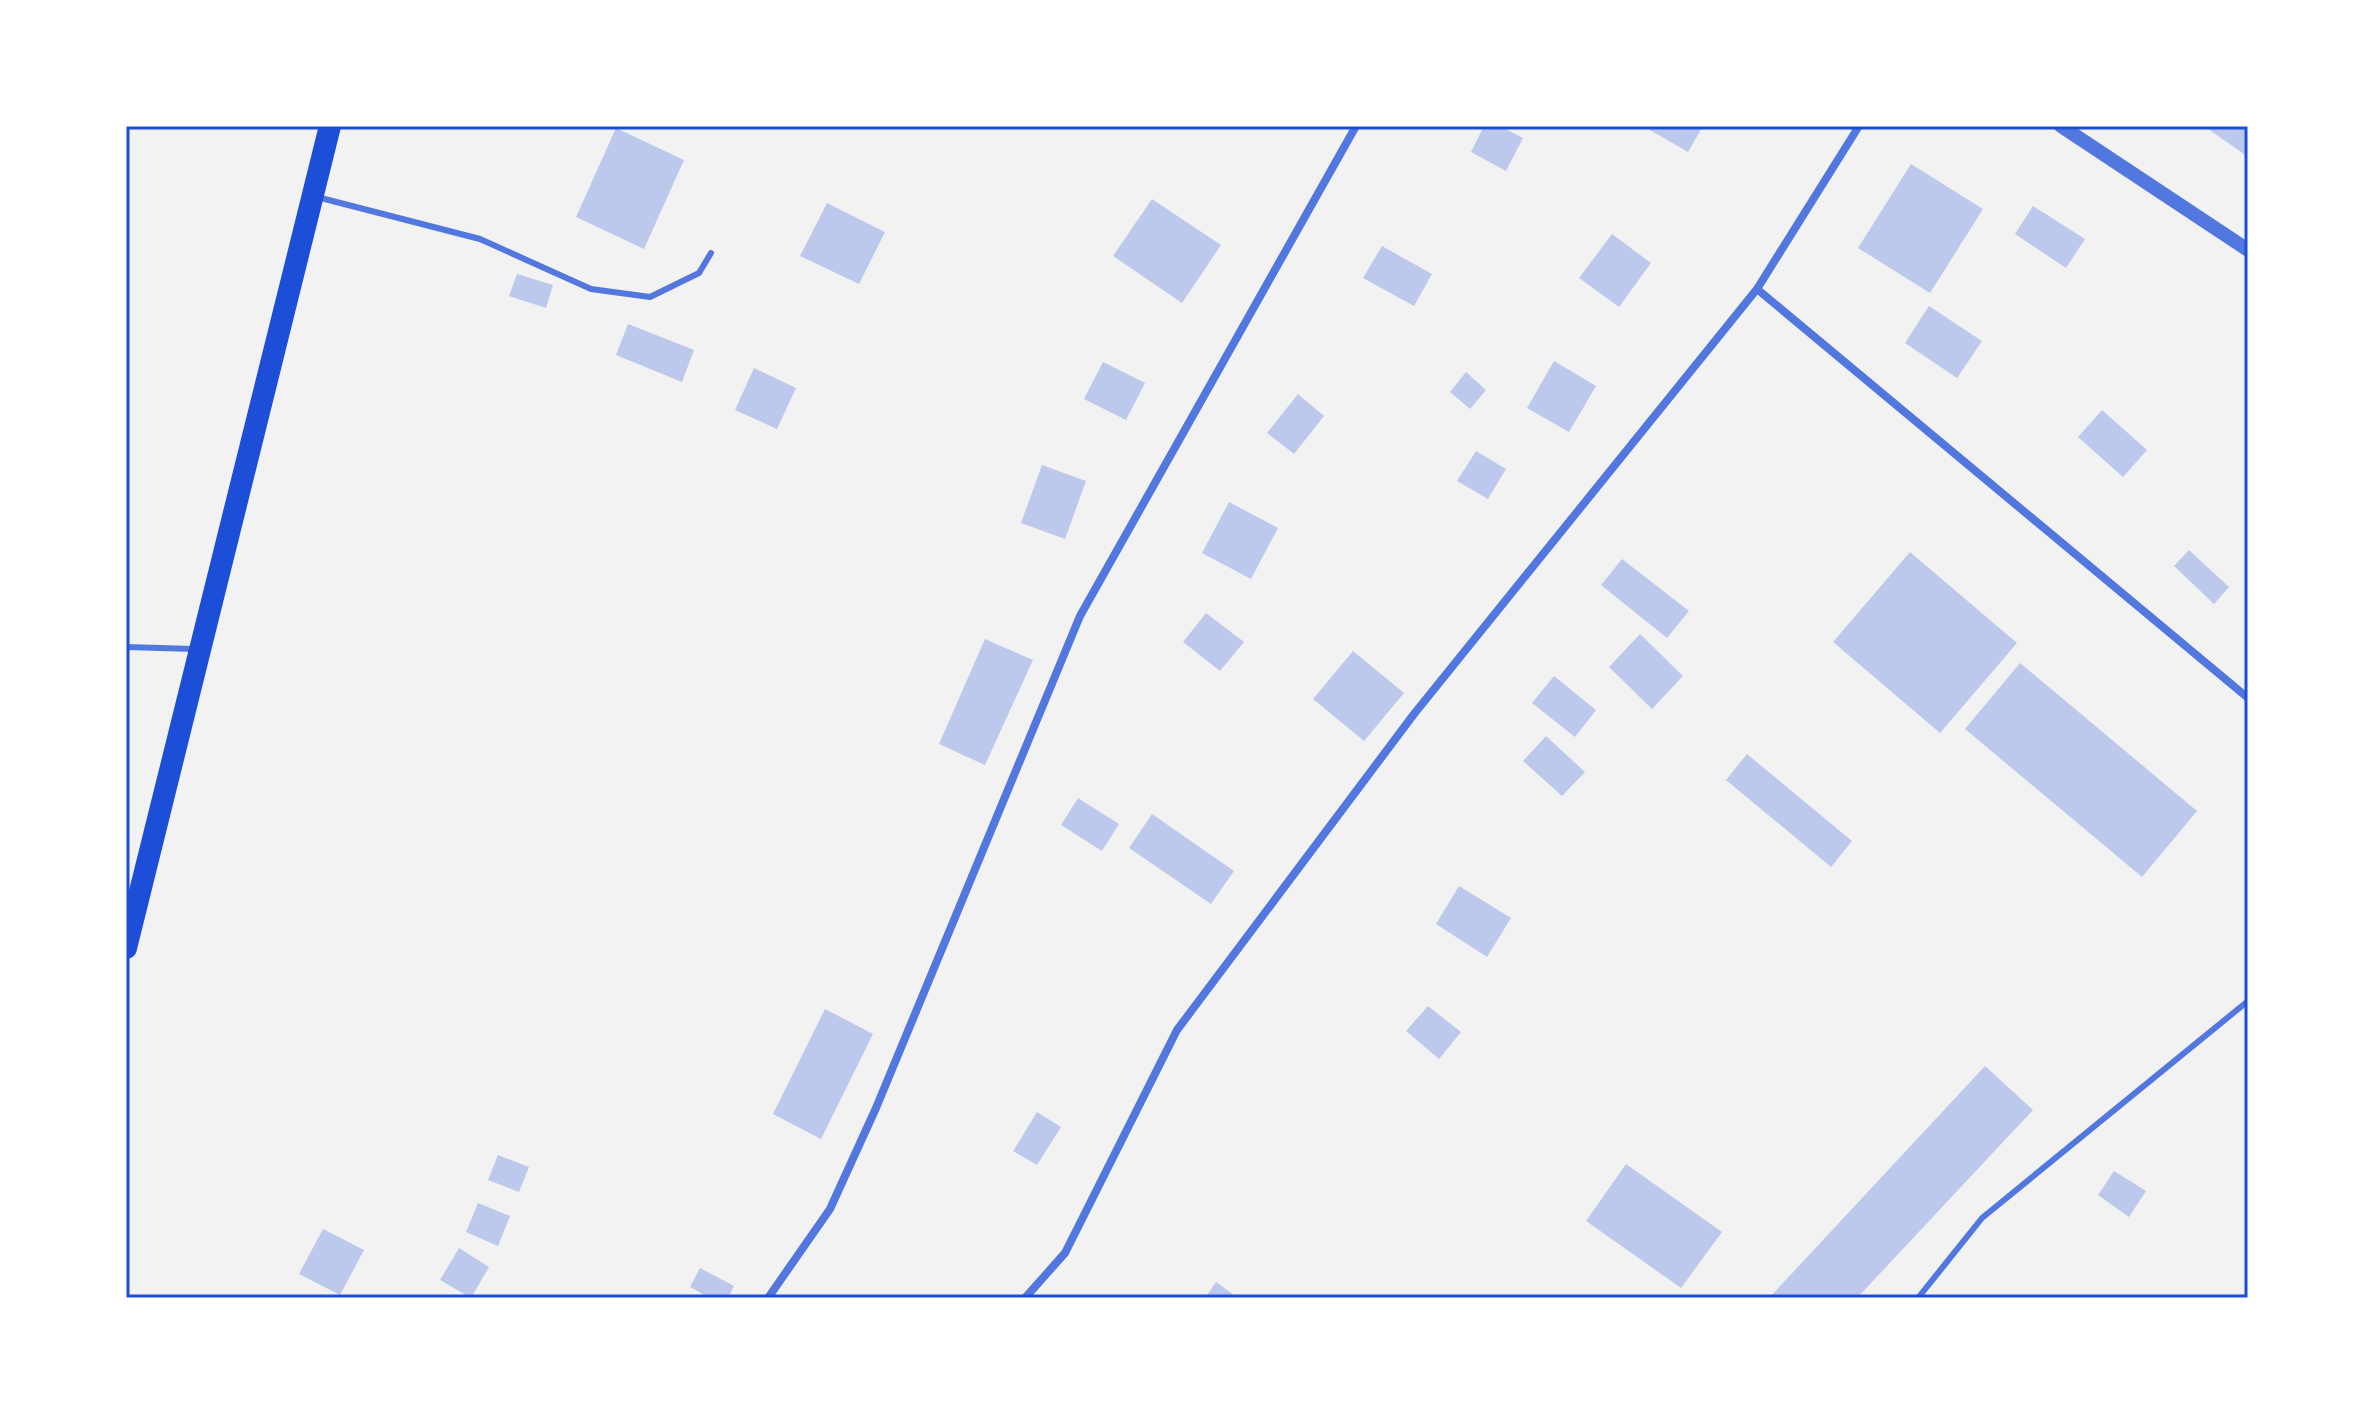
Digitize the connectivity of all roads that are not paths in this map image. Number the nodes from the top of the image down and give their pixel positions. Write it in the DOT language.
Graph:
graph roads {
  1 [pos="330,126"];
  2 [pos="1356,126"];
  3 [pos="1859,126"];
  4 [pos="2061,126"];
  5 [pos="314,196"];
  6 [pos="2248,250"];
  7 [pos="711,253"];
  8 [pos="1757,289"];
  9 [pos="126,647"];
  10 [pos="201,649"];
  11 [pos="2248,698"];
  12 [pos="126,948"];
  13 [pos="2248,1001"];
  14 [pos="768,1298"];
  15 [pos="1025,1298"];
  16 [pos="1918,1298"];
  1 -- 5 [label="highway"];
  2 -- 14 [label="street"];
  3 -- 8 [label="street"];
  4 -- 6 [label="street"];
  5 -- 7 [label="lane"];
  5 -- 10 [label="highway"];
  8 -- 11 [label="street"];
  8 -- 15 [label="street"];
  9 -- 10 [label="lane"];
  10 -- 12 [label="highway"];
  13 -- 16 [label="lane"];
}
